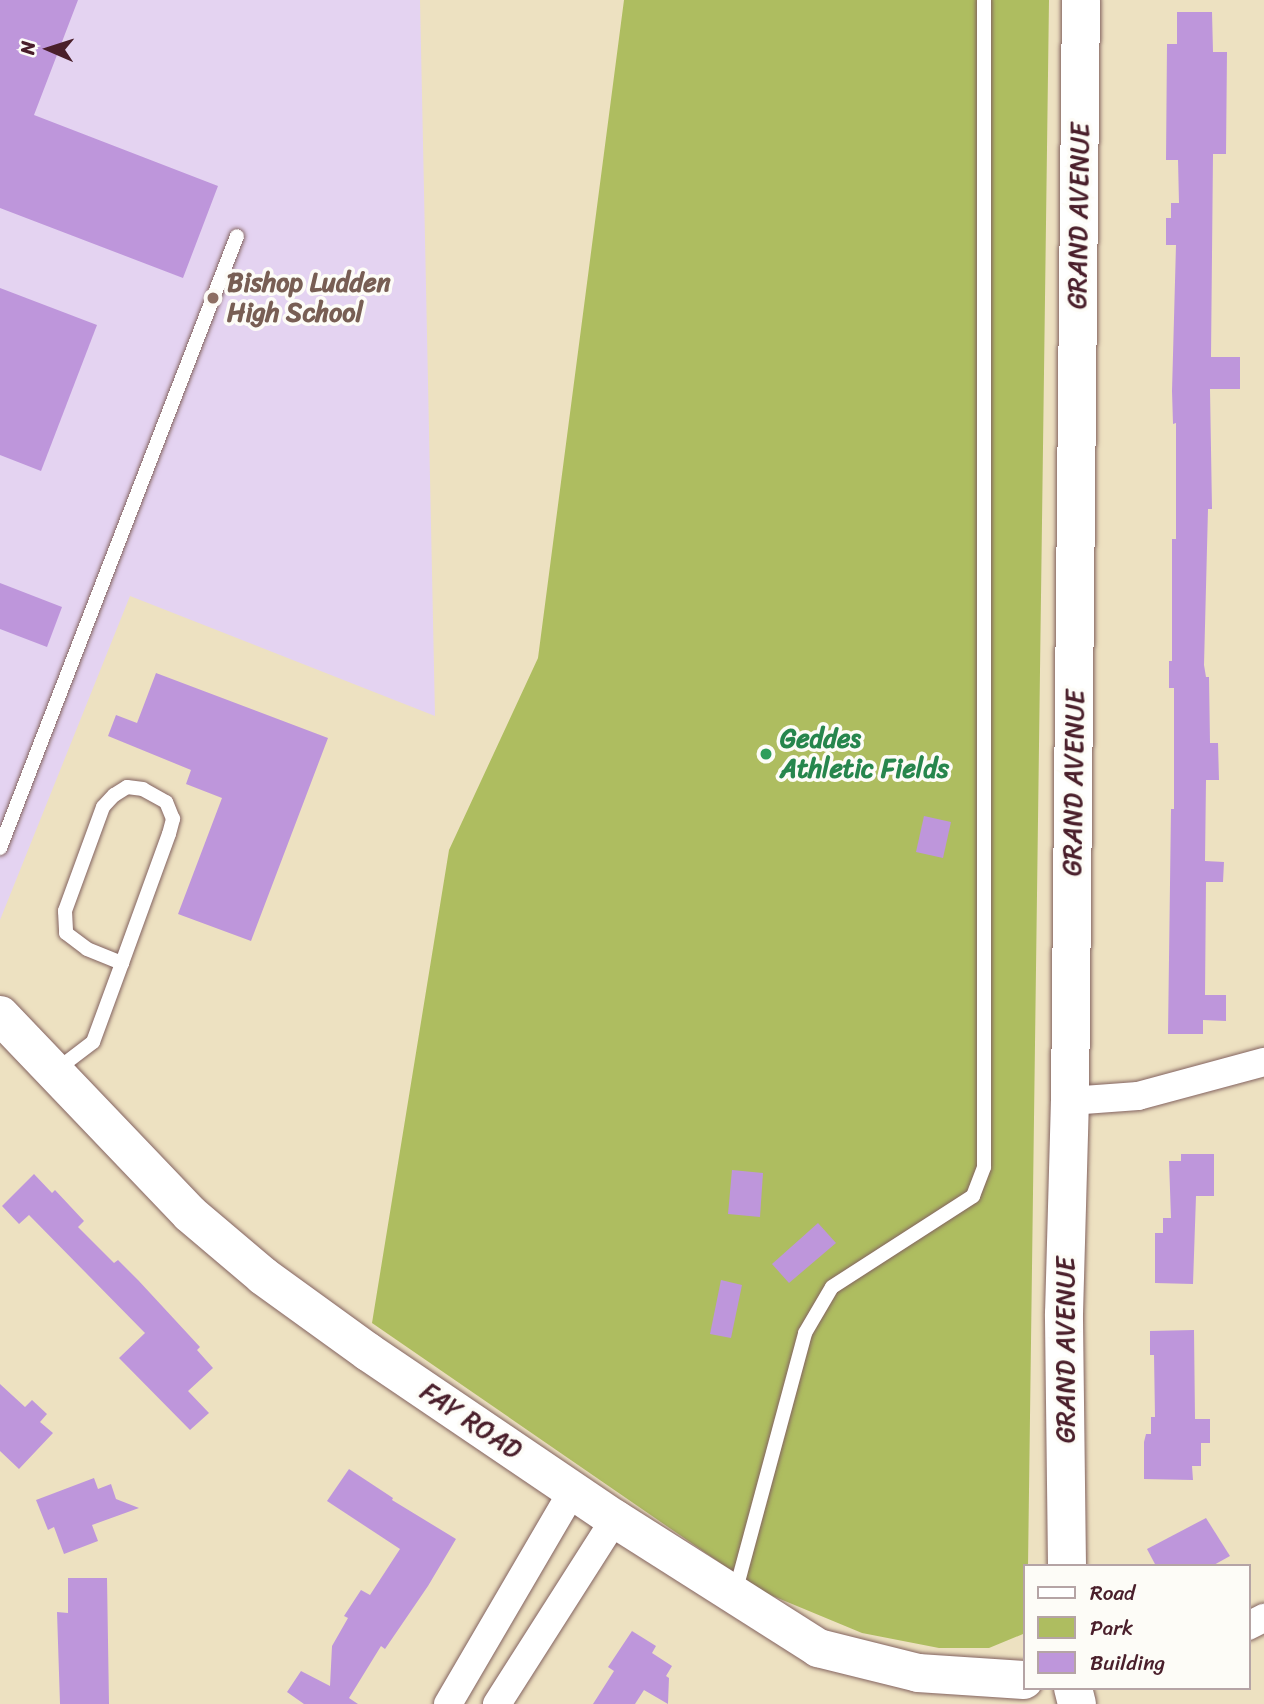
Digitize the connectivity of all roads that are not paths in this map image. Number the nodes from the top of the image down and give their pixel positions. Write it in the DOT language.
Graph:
graph roads {
  1 [pos="984,0"];
  2 [pos="1081,0"];
  3 [pos="237,236"];
  4 [pos="0,848"];
  5 [pos="122,963"];
  6 [pos="0,1015"];
  7 [pos="1264,1062"];
  8 [pos="54,1072"];
  9 [pos="1070,1101"];
  10 [pos="573,1490"];
  11 [pos="615,1519"];
  12 [pos="1067,1564"];
  13 [pos="735,1594"];
  14 [pos="1023,1680"];
  15 [pos="448,1704"];
  16 [pos="497,1704"];
  1 -- 13 [label="lane"];
  2 -- 9 [label="street, GRAND AVENUE"];
  3 -- 4 [label="lane"];
  5 -- 5 [label="lane"];
  5 -- 8 [label="lane"];
  6 -- 8 [label="street, FAY ROAD"];
  7 -- 9 [label="street"];
  8 -- 10 [label="street, FAY ROAD"];
  9 -- 12 [label="street, GRAND AVENUE"];
  10 -- 11 [label="street, FAY ROAD"];
  10 -- 15 [label="street"];
  11 -- 13 [label="street, FAY ROAD"];
  11 -- 16 [label="street"];
  13 -- 14 [label="street, FAY ROAD"];
}
